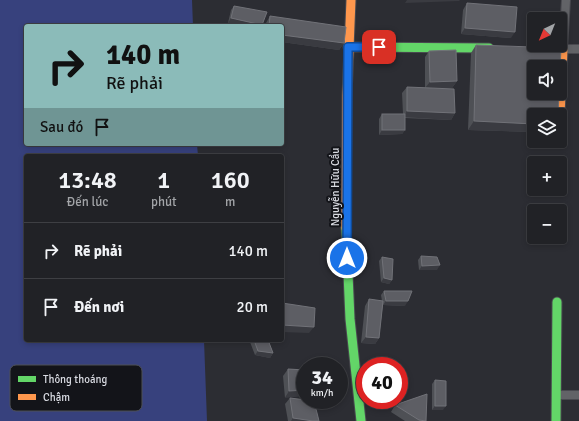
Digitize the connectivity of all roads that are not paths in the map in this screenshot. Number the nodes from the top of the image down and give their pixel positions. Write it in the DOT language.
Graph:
graph roads {
  1 [pos="351,0"];
  2 [pos="566,0"];
  3 [pos="565,12"];
  4 [pos="348,47"];
  5 [pos="500,48"];
  6 [pos="567,49"];
  7 [pos="579,49"];
  8 [pos="563,52"];
  9 [pos="560,108"];
  10 [pos="557,302"];
  11 [pos="556,395"];
  12 [pos="579,395"];
  13 [pos="361,421"];
  14 [pos="556,421"];
  1 -- 4 [label="street, Nguyễn Hữu Cầu"];
  2 -- 3 [label="street"];
  4 -- 5 [label="street"];
  4 -- 13 [label="street, Nguyễn Hữu Cầu"];
  6 -- 7 [label="street"];
  8 -- 9 [label="street"];
  10 -- 11 [label="street"];
  11 -- 12 [label="street"];
  11 -- 14 [label="street"];
}
